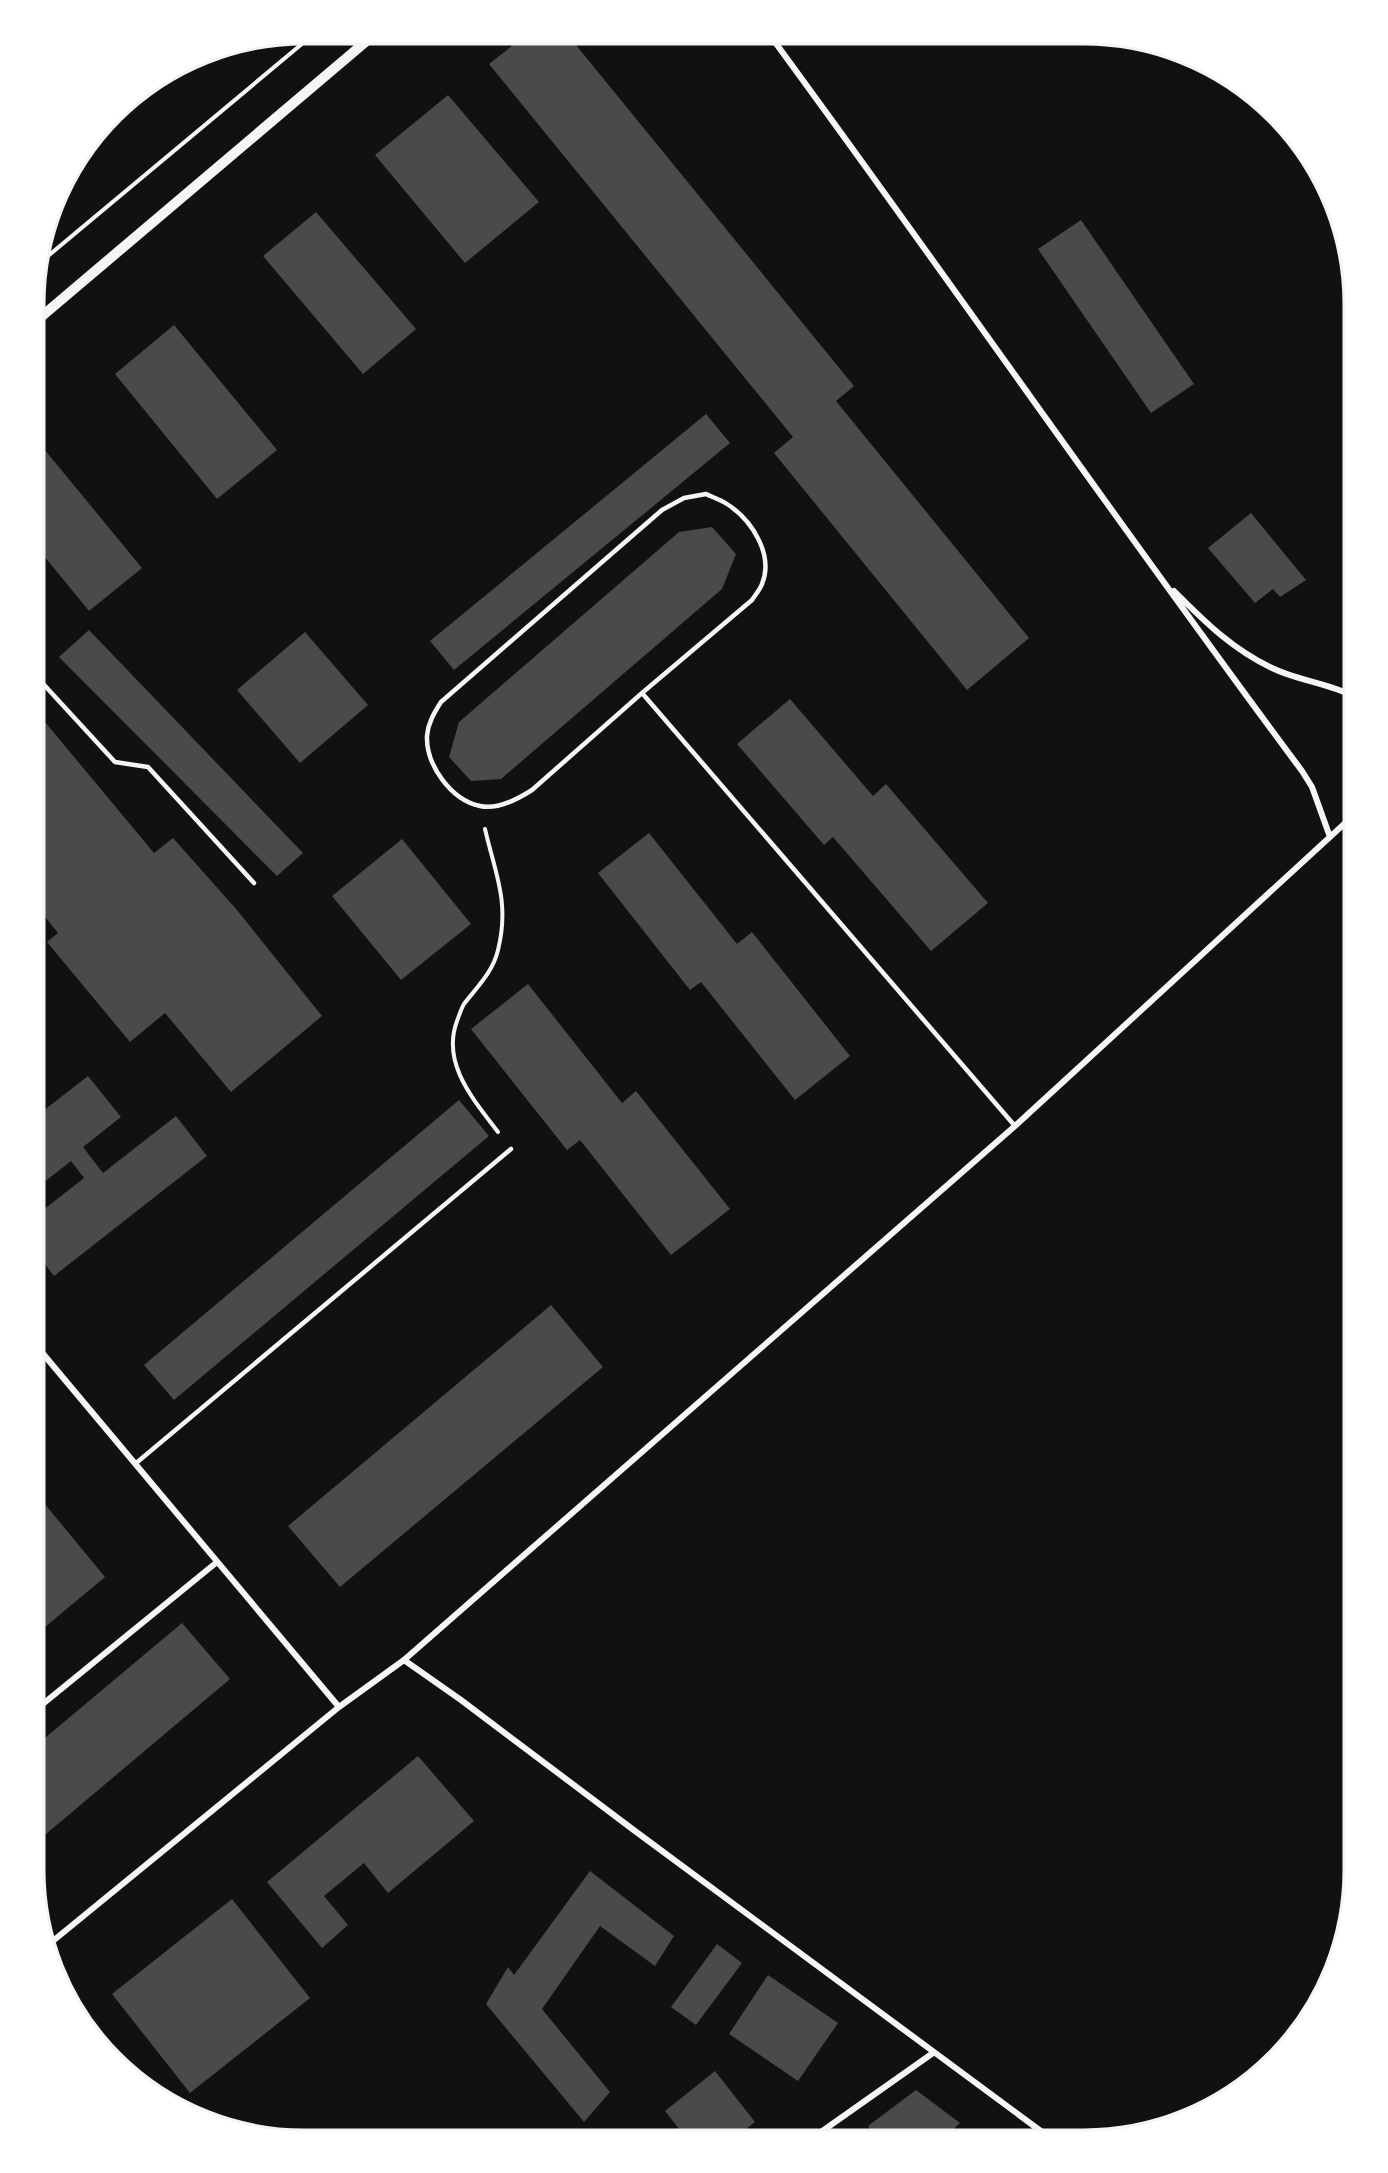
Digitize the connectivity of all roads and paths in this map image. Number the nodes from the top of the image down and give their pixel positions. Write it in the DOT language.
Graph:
graph roads {
  1 [pos="302,44"];
  2 [pos="363,44"];
  3 [pos="776,44"];
  4 [pos="48,256"];
  5 [pos="44,314"];
  6 [pos="1157,573"];
  7 [pos="44,685"];
  8 [pos="642,693"];
  9 [pos="1344,693"];
  10 [pos="480,806"];
  11 [pos="1344,824"];
  12 [pos="1330,837"];
  13 [pos="254,883"];
  14 [pos="1015,1126"];
  15 [pos="511,1149"];
  16 [pos="44,1355"];
  17 [pos="135,1464"];
  18 [pos="218,1562"];
  19 [pos="404,1660"];
  20 [pos="44,1704"];
  21 [pos="339,1707"];
  22 [pos="53,1941"];
  23 [pos="933,2053"];
  24 [pos="824,2130"];
  25 [pos="1039,2130"];
  1 -- 4 [label="path"];
  2 -- 5 [label="street"];
  3 -- 6 [label="street"];
  6 -- 9 [label="street"];
  6 -- 12 [label="street"];
  7 -- 13 [label="lane"];
  8 -- 10 [label="lane"];
  8 -- 10 [label="lane"];
  8 -- 14 [label="lane"];
  10 -- 15 [label="path"];
  11 -- 12 [label="street"];
  12 -- 14 [label="street"];
  14 -- 19 [label="street"];
  15 -- 17 [label="lane"];
  16 -- 17 [label="street"];
  17 -- 18 [label="street"];
  18 -- 20 [label="street"];
  18 -- 21 [label="street"];
  19 -- 21 [label="street"];
  19 -- 23 [label="street"];
  21 -- 22 [label="street"];
  23 -- 24 [label="street"];
  23 -- 25 [label="street"];
}
